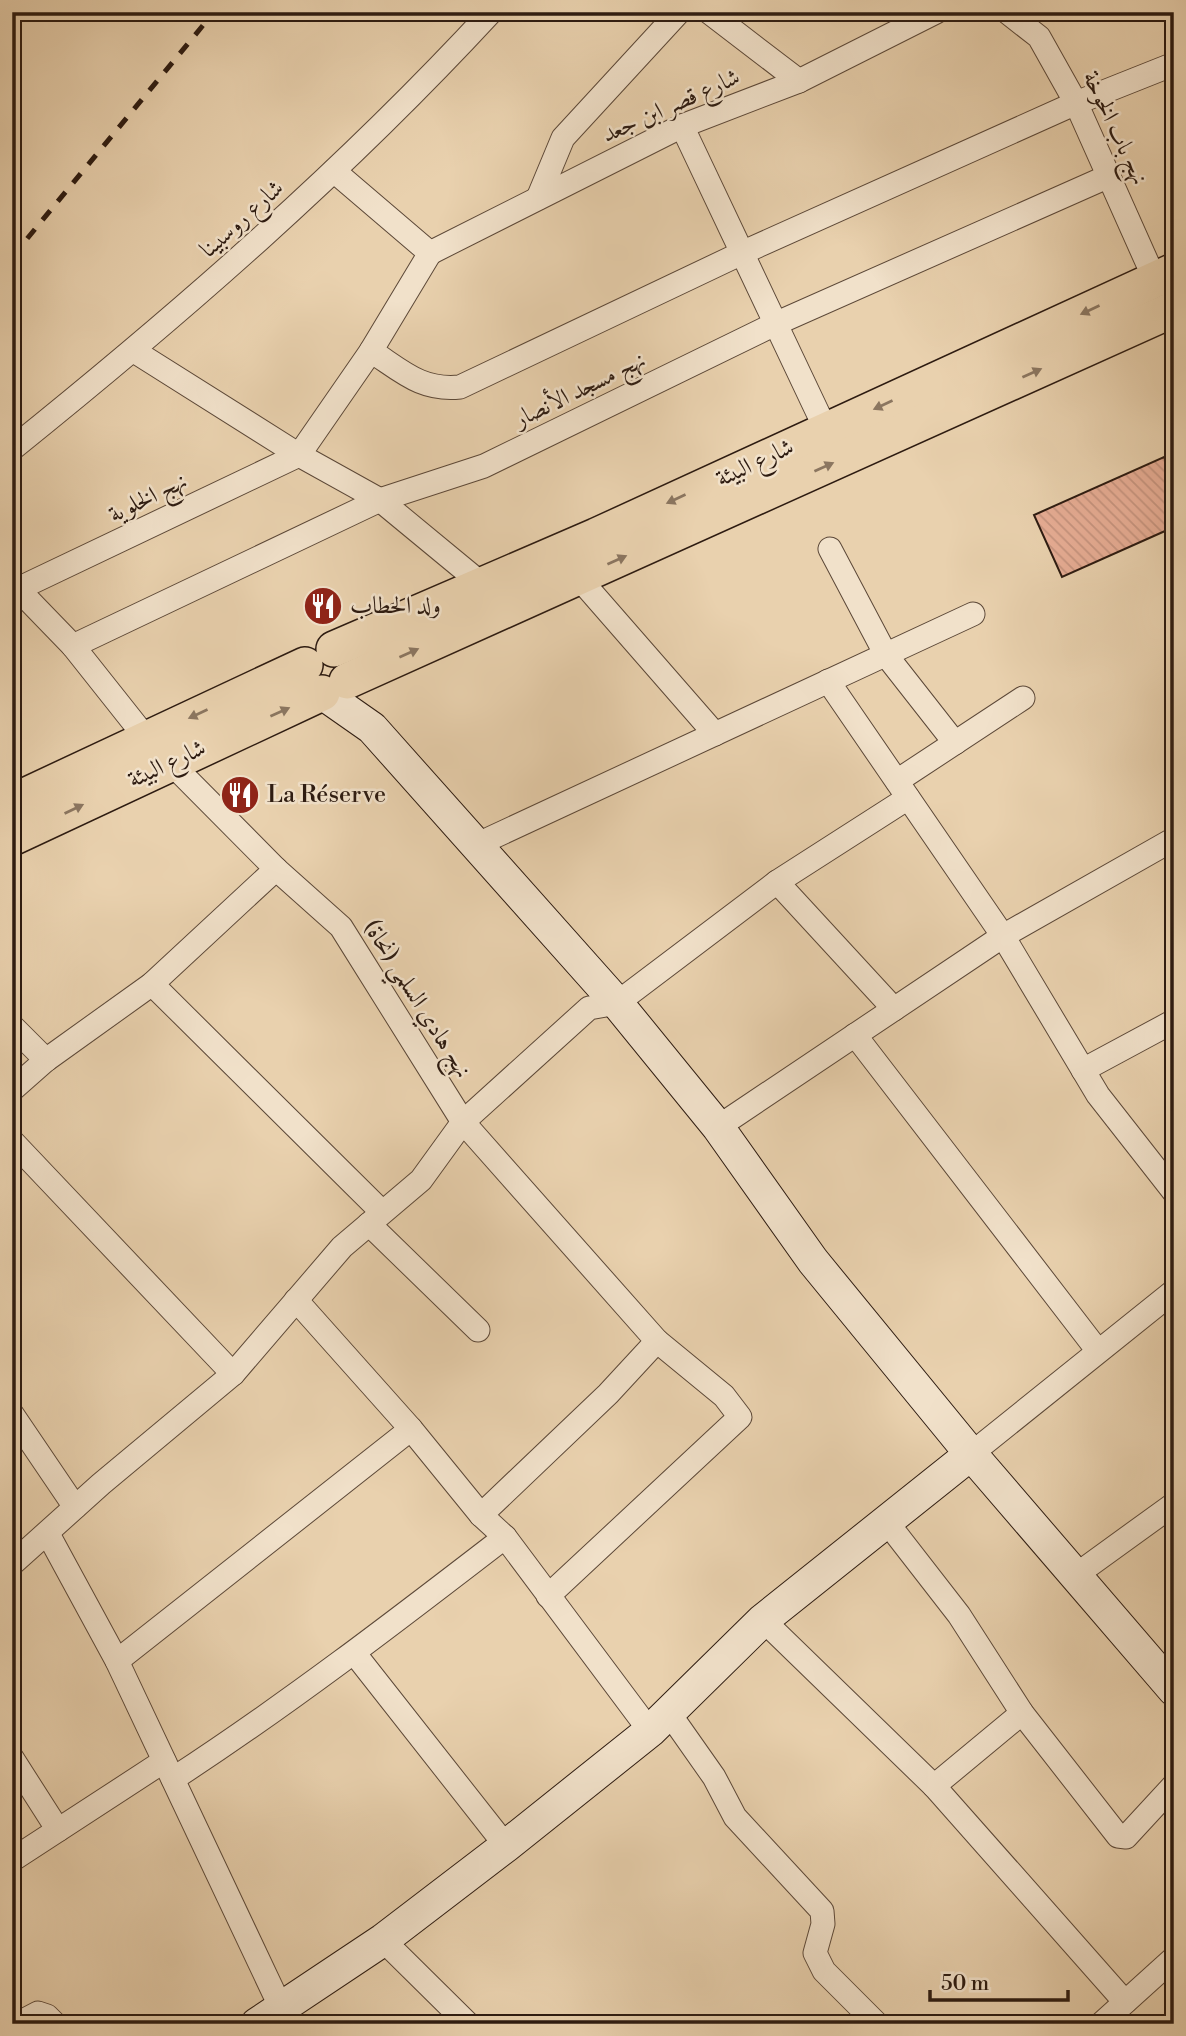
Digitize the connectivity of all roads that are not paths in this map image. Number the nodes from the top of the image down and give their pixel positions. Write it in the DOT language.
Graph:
graph roads {
  1 [pos="491,12"];
  2 [pos="679,12"];
  3 [pos="709,12"];
  4 [pos="936,12"];
  5 [pos="1007,12"];
  6 [pos="1174,64"];
  7 [pos="799,81"];
  8 [pos="1076,103"];
  9 [pos="682,126"];
  10 [pos="334,171"];
  11 [pos="1109,176"];
  12 [pos="538,198"];
  13 [pos="744,252"];
  14 [pos="430,253"];
  15 [pos="1163,278"];
  16 [pos="1165,313"];
  17 [pos="775,324"];
  18 [pos="134,351"];
  19 [pos="371,351"];
  20 [pos="826,430"];
  21 [pos="12,449"];
  22 [pos="299,455"];
  23 [pos="380,500"];
  24 [pos="830,549"];
  25 [pos="578,577"];
  26 [pos="16,585"];
  27 [pos="483,585"];
  28 [pos="972,614"];
  29 [pos="73,646"];
  30 [pos="886,654"];
  31 [pos="327,672"];
  32 [pos="828,681"];
  33 [pos="1023,698"];
  34 [pos="715,734"];
  35 [pos="955,743"];
  36 [pos="159,749"];
  37 [pos="903,790"];
  38 [pos="12,802"];
  39 [pos="12,838"];
  40 [pos="1174,839"];
  41 [pos="477,845"];
  42 [pos="276,869"];
  43 [pos="777,883"];
  44 [pos="1003,936"];
  45 [pos="152,984"];
  46 [pos="617,1003"];
  47 [pos="894,1009"];
  48 [pos="1174,1021"];
  49 [pos="12,1026"];
  50 [pos="855,1035"];
  51 [pos="46,1060"];
  52 [pos="1083,1070"];
  53 [pos="12,1090"];
  54 [pos="463,1122"];
  55 [pos="718,1128"];
  56 [pos="12,1141"];
  57 [pos="1174,1192"];
  58 [pos="376,1218"];
  59 [pos="1174,1291"];
  60 [pos="296,1300"];
  61 [pos="478,1330"];
  62 [pos="657,1341"];
  63 [pos="1098,1351"];
  64 [pos="233,1374"];
  65 [pos="12,1414"];
  66 [pos="411,1429"];
  67 [pos="971,1454"];
  68 [pos="1174,1504"];
  69 [pos="75,1507"];
  70 [pos="481,1515"];
  71 [pos="886,1521"];
  72 [pos="48,1534"];
  73 [pos="505,1537"];
  74 [pos="12,1564"];
  75 [pos="1076,1574"];
  76 [pos="548,1596"];
  77 [pos="763,1620"];
  78 [pos="355,1654"];
  79 [pos="117,1661"];
  80 [pos="1174,1690"];
  81 [pos="1022,1713"];
  82 [pos="659,1722"];
  83 [pos="12,1758"];
  84 [pos="169,1770"];
  85 [pos="1174,1785"];
  86 [pos="934,1786"];
  87 [pos="58,1830"];
  88 [pos="506,1846"];
  89 [pos="12,1860"];
  90 [pos="383,1940"];
  91 [pos="1174,1958"];
  92 [pos="1125,2002"];
  93 [pos="269,2016"];
  94 [pos="17,2024"];
  95 [pos="55,2024"];
  96 [pos="468,2024"];
  97 [pos="877,2024"];
  98 [pos="1101,2024"];
  1 -- 10 [label="street, شارع روسبينا"];
  2 -- 12 [label="street"];
  3 -- 7 [label="street"];
  4 -- 7 [label="street, شارع قصر ابن جعد"];
  5 -- 8 [label="street, نهج باب الخوخة"];
  6 -- 8 [label="street"];
  7 -- 9 [label="street, شارع قصر ابن جعد"];
  8 -- 11 [label="street, نهج باب الخوخة"];
  8 -- 13 [label="street"];
  9 -- 12 [label="street, شارع قصر ابن جعد"];
  9 -- 13 [label="street"];
  10 -- 14 [label="street"];
  10 -- 18 [label="street, شارع روسبينا"];
  11 -- 15 [label="street, نهج باب الخوخة"];
  11 -- 17 [label="street, نهج مسجد الأنصار"];
  12 -- 14 [label="street, شارع قصر ابن جعد"];
  13 -- 17 [label="street"];
  13 -- 19 [label="street"];
  14 -- 19 [label="street"];
  15 -- 16 [label="main road"];
  15 -- 20 [label="main road, شارع البيئة, one-way"];
  25 -- 16 [label="main road, شارع البيئة, one-way"];
  17 -- 20 [label="street"];
  17 -- 23 [label="street, نهج مسجد الأنصار"];
  18 -- 21 [label="street, شارع روسبينا"];
  18 -- 22 [label="street"];
  19 -- 22 [label="street"];
  20 -- 27 [label="main road, شارع البيئة, one-way"];
  22 -- 23 [label="street"];
  22 -- 26 [label="street, نهج الخلوية"];
  23 -- 27 [label="street"];
  23 -- 29 [label="street, نهج مسجد الأنصار"];
  24 -- 30 [label="street"];
  31 -- 25 [label="main road, شارع البيئة, one-way"];
  25 -- 34 [label="street"];
  26 -- 29 [label="street"];
  27 -- 31 [label="main road, شارع البيئة"];
  28 -- 30 [label="street"];
  29 -- 36 [label="street"];
  30 -- 32 [label="street"];
  30 -- 35 [label="street"];
  31 -- 36 [label="main road, شارع البيئة"];
  31 -- 41 [label="street"];
  32 -- 34 [label="street"];
  32 -- 37 [label="street"];
  33 -- 35 [label="street"];
  34 -- 41 [label="street"];
  35 -- 37 [label="street"];
  36 -- 38 [label="main road, شارع البيئة"];
  39 -- 36 [label="main road, شارع البيئة, one-way"];
  36 -- 42 [label="street, نهج هادي السلمي (نحاة)"];
  37 -- 43 [label="street"];
  37 -- 44 [label="street"];
  40 -- 44 [label="street"];
  41 -- 46 [label="street"];
  42 -- 45 [label="street"];
  42 -- 54 [label="street, نهج هادي السلمي (نحاة)"];
  43 -- 46 [label="street"];
  43 -- 47 [label="street"];
  44 -- 47 [label="street"];
  44 -- 52 [label="street"];
  45 -- 51 [label="street"];
  45 -- 58 [label="street"];
  46 -- 54 [label="street"];
  46 -- 55 [label="street"];
  47 -- 50 [label="street"];
  48 -- 52 [label="street"];
  49 -- 51 [label="street"];
  50 -- 55 [label="street"];
  50 -- 63 [label="street"];
  51 -- 53 [label="street"];
  52 -- 57 [label="street"];
  54 -- 58 [label="street"];
  54 -- 62 [label="street, نهج هادي السلمي (نحاة)"];
  55 -- 67 [label="street"];
  56 -- 64 [label="street"];
  58 -- 60 [label="street"];
  58 -- 61 [label="street"];
  59 -- 63 [label="street"];
  60 -- 64 [label="street"];
  60 -- 66 [label="street"];
  62 -- 70 [label="street"];
  62 -- 76 [label="street, نهج هادي السلمي (نحاة)"];
  63 -- 67 [label="street"];
  64 -- 69 [label="street"];
  65 -- 69 [label="street"];
  66 -- 70 [label="street"];
  66 -- 79 [label="street"];
  67 -- 71 [label="street"];
  67 -- 75 [label="street"];
  68 -- 75 [label="street"];
  69 -- 72 [label="street"];
  70 -- 73 [label="street"];
  71 -- 77 [label="street"];
  71 -- 81 [label="street"];
  72 -- 74 [label="street"];
  72 -- 79 [label="street"];
  73 -- 76 [label="street"];
  73 -- 78 [label="street"];
  75 -- 80 [label="street"];
  76 -- 82 [label="street"];
  77 -- 82 [label="street"];
  77 -- 86 [label="street"];
  78 -- 84 [label="street"];
  78 -- 88 [label="street"];
  79 -- 84 [label="street"];
  81 -- 85 [label="street"];
  81 -- 86 [label="street"];
  82 -- 88 [label="street"];
  82 -- 97 [label="street"];
  83 -- 87 [label="street"];
  84 -- 87 [label="street"];
  84 -- 93 [label="street"];
  86 -- 92 [label="street"];
  87 -- 89 [label="street"];
  88 -- 90 [label="street"];
  90 -- 93 [label="street"];
  90 -- 96 [label="street"];
  91 -- 92 [label="street"];
  92 -- 98 [label="street"];
  94 -- 95 [label="street"];
}
